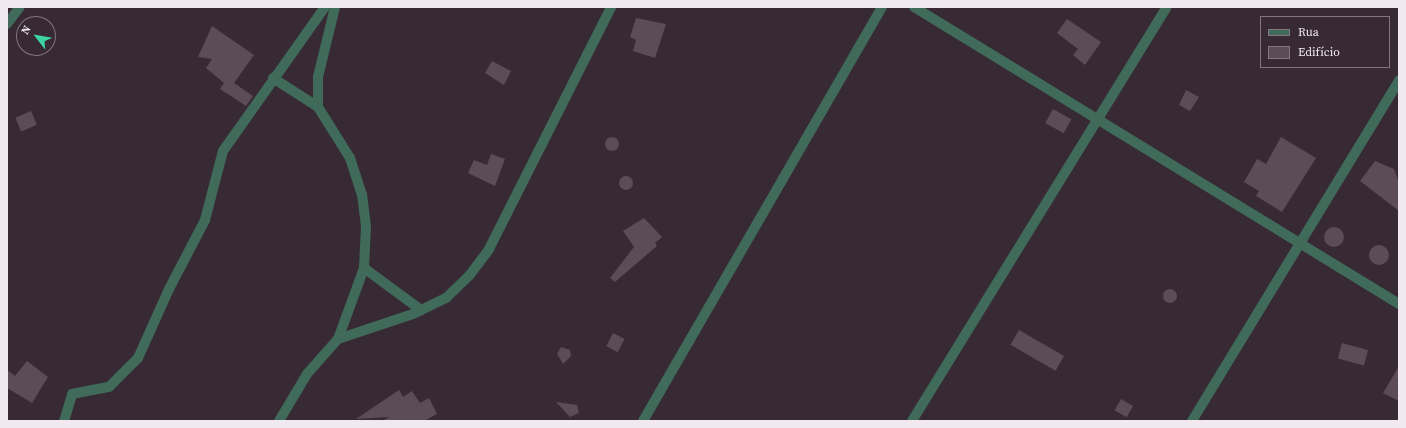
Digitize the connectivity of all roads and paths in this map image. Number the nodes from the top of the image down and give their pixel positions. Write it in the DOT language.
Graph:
graph roads {
  1 [pos="20,7"];
  2 [pos="325,7"];
  3 [pos="335,7"];
  4 [pos="611,7"];
  5 [pos="882,7"];
  6 [pos="914,7"];
  7 [pos="1167,7"];
  8 [pos="7,24"];
  9 [pos="273,78"];
  10 [pos="1399,80"];
  11 [pos="318,107"];
  12 [pos="1098,120"];
  13 [pos="1298,244"];
  14 [pos="364,268"];
  15 [pos="1399,304"];
  16 [pos="421,310"];
  17 [pos="338,339"];
  18 [pos="64,421"];
  19 [pos="279,421"];
  20 [pos="643,421"];
  21 [pos="912,421"];
  22 [pos="1192,421"];
  1 -- 8 [label="street"];
  2 -- 9 [label="street"];
  3 -- 11 [label="street"];
  4 -- 16 [label="street"];
  5 -- 20 [label="street"];
  6 -- 12 [label="street"];
  7 -- 12 [label="street"];
  9 -- 11 [label="street"];
  9 -- 18 [label="street"];
  10 -- 13 [label="street"];
  11 -- 14 [label="street"];
  12 -- 13 [label="street"];
  12 -- 21 [label="street"];
  13 -- 15 [label="street"];
  13 -- 22 [label="street"];
  14 -- 16 [label="street"];
  14 -- 17 [label="street"];
  16 -- 17 [label="street"];
  17 -- 19 [label="street"];
}
